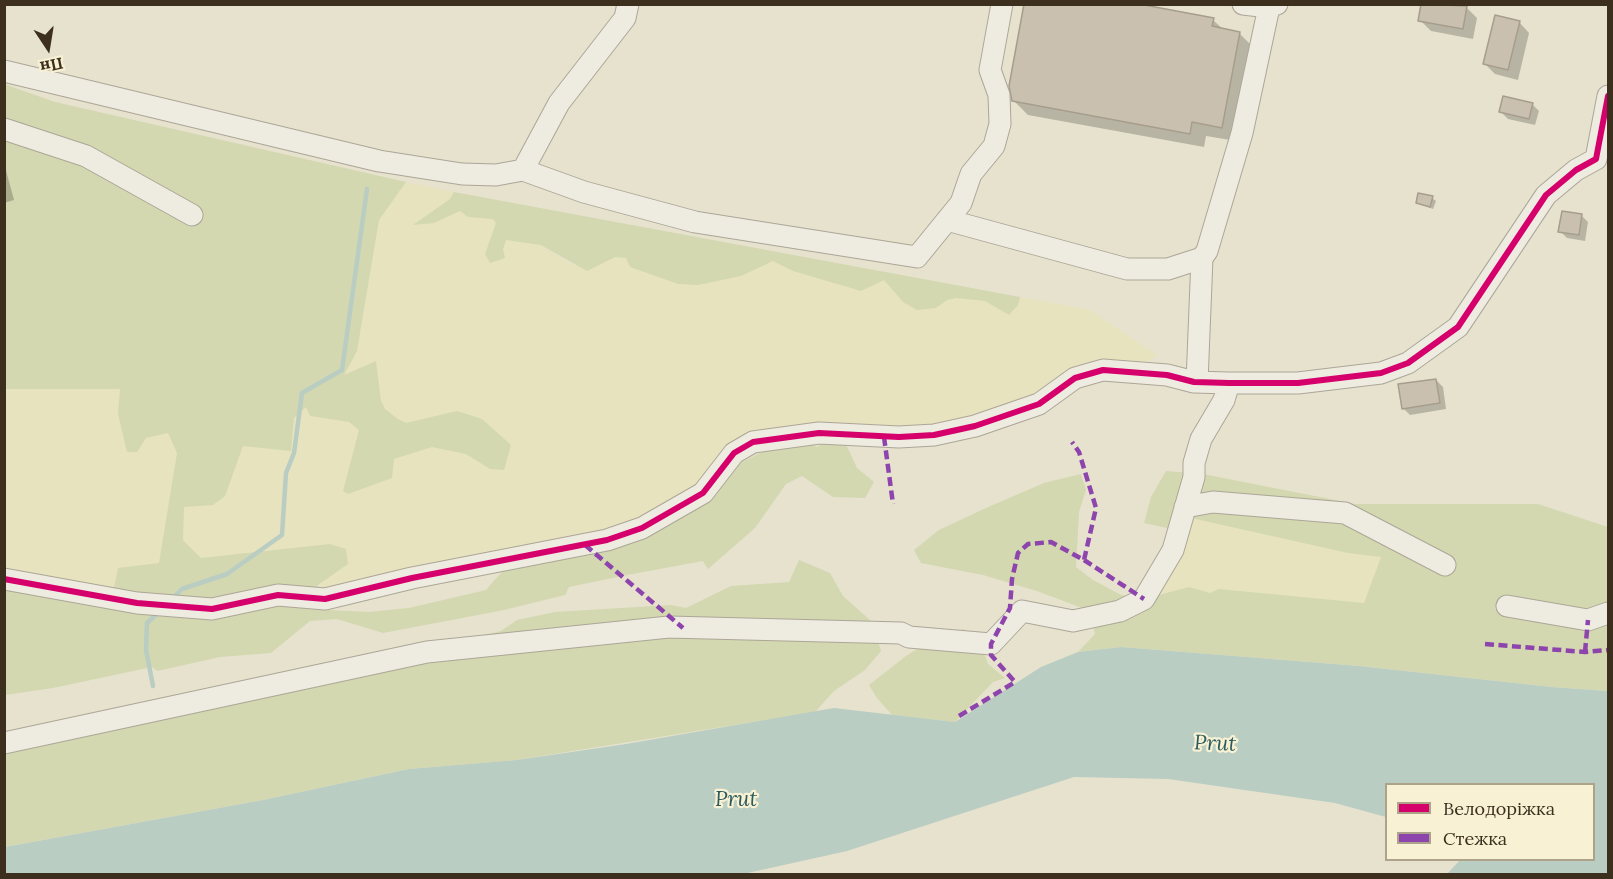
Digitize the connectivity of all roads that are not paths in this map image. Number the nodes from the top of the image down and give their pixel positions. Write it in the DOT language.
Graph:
graph roads {
  1 [pos="628,4"];
  2 [pos="1002,4"];
  3 [pos="1243,4"];
  4 [pos="1273,6"];
  5 [pos="4,71"];
  6 [pos="1608,96"];
  7 [pos="4,129"];
  8 [pos="523,170"];
  9 [pos="192,215"];
  10 [pos="947,220"];
  11 [pos="1202,258"];
  12 [pos="1197,382"];
  13 [pos="1229,383"];
  14 [pos="1185,507"];
  15 [pos="1445,565"];
  16 [pos="4,579"];
  17 [pos="1507,606"];
  18 [pos="1608,613"];
  19 [pos="4,743"];
  1 -- 8 [label="street"];
  2 -- 10 [label="street"];
  3 -- 4 [label="street"];
  4 -- 11 [label="street"];
  5 -- 8 [label="street"];
  6 -- 13 [label="street"];
  7 -- 9 [label="street"];
  8 -- 10 [label="street"];
  10 -- 11 [label="street"];
  11 -- 12 [label="street"];
  12 -- 13 [label="street"];
  12 -- 16 [label="street"];
  13 -- 14 [label="street"];
  14 -- 15 [label="street"];
  14 -- 19 [label="street"];
  17 -- 18 [label="street"];
}
